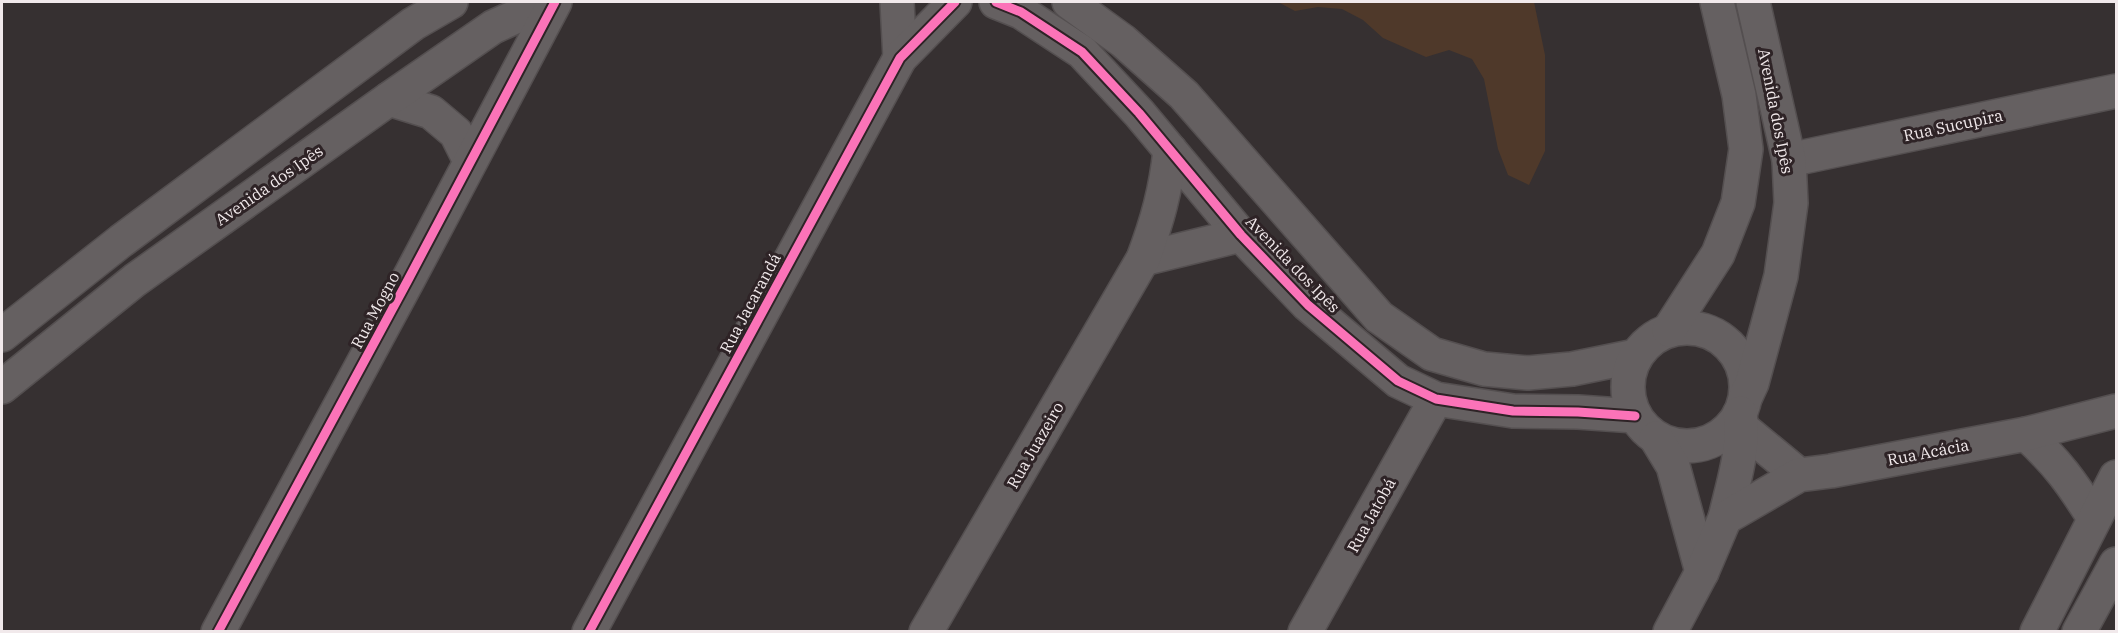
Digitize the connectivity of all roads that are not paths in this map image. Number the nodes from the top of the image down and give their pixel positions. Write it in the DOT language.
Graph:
graph roads {
  1 [pos="451,2"];
  2 [pos="548,2"];
  3 [pos="555,2"];
  4 [pos="897,2"];
  5 [pos="955,2"];
  6 [pos="996,2"];
  7 [pos="1069,2"];
  8 [pos="1717,2"];
  9 [pos="1753,2"];
  10 [pos="900,58"];
  11 [pos="2116,91"];
  12 [pos="389,99"];
  13 [pos="1170,150"];
  14 [pos="1789,160"];
  15 [pos="470,161"];
  16 [pos="1241,235"];
  17 [pos="1143,259"];
  18 [pos="1669,330"];
  19 [pos="2,334"];
  20 [pos="1636,356"];
  21 [pos="2,387"];
  22 [pos="1436,399"];
  23 [pos="2116,411"];
  24 [pos="1743,412"];
  25 [pos="1646,427"];
  26 [pos="2026,434"];
  27 [pos="1815,473"];
  28 [pos="2116,477"];
  29 [pos="1725,518"];
  30 [pos="2094,518"];
  31 [pos="2116,564"];
  32 [pos="1702,572"];
  33 [pos="218,632"];
  34 [pos="589,632"];
  35 [pos="926,632"];
  36 [pos="1305,632"];
  37 [pos="1670,632"];
  38 [pos="2037,632"];
  39 [pos="2079,632"];
  1 -- 19 [label="street"];
  2 -- 12 [label="street, Avenida dos Ipês"];
  3 -- 15 [label="street, Rua Mogno"];
  4 -- 10 [label="street"];
  5 -- 10 [label="street, Rua Jacarandá"];
  6 -- 13 [label="street, Avenida dos Ipês"];
  7 -- 20 [label="street, Avenida dos Ipês"];
  8 -- 18 [label="street, Avenida dos Ipês"];
  9 -- 14 [label="street, Avenida dos Ipês"];
  10 -- 34 [label="street, Rua Jacarandá"];
  11 -- 14 [label="street, Rua Sucupira"];
  12 -- 15 [label="street"];
  12 -- 21 [label="street, Avenida dos Ipês"];
  13 -- 16 [label="street, Avenida dos Ipês"];
  13 -- 17 [label="street, Rua Juazeiro"];
  14 -- 24 [label="street, Avenida dos Ipês"];
  15 -- 33 [label="street, Rua Mogno"];
  16 -- 17 [label="street"];
  16 -- 22 [label="street, Avenida dos Ipês"];
  17 -- 35 [label="street, Rua Juazeiro"];
  18 -- 20 [label="street"];
  18 -- 24 [label="street"];
  20 -- 25 [label="street"];
  22 -- 25 [label="street, Avenida dos Ipês"];
  22 -- 36 [label="street, Rua Jatobá"];
  23 -- 26 [label="street, Rua Acácia"];
  24 -- 25 [label="street"];
  24 -- 27 [label="street"];
  24 -- 29 [label="street"];
  25 -- 32 [label="street"];
  26 -- 27 [label="street, Rua Acácia"];
  26 -- 30 [label="street"];
  27 -- 29 [label="street, Rua Acácia"];
  28 -- 30 [label="street"];
  29 -- 32 [label="street"];
  30 -- 38 [label="street"];
  31 -- 39 [label="street"];
  32 -- 37 [label="street"];
}
